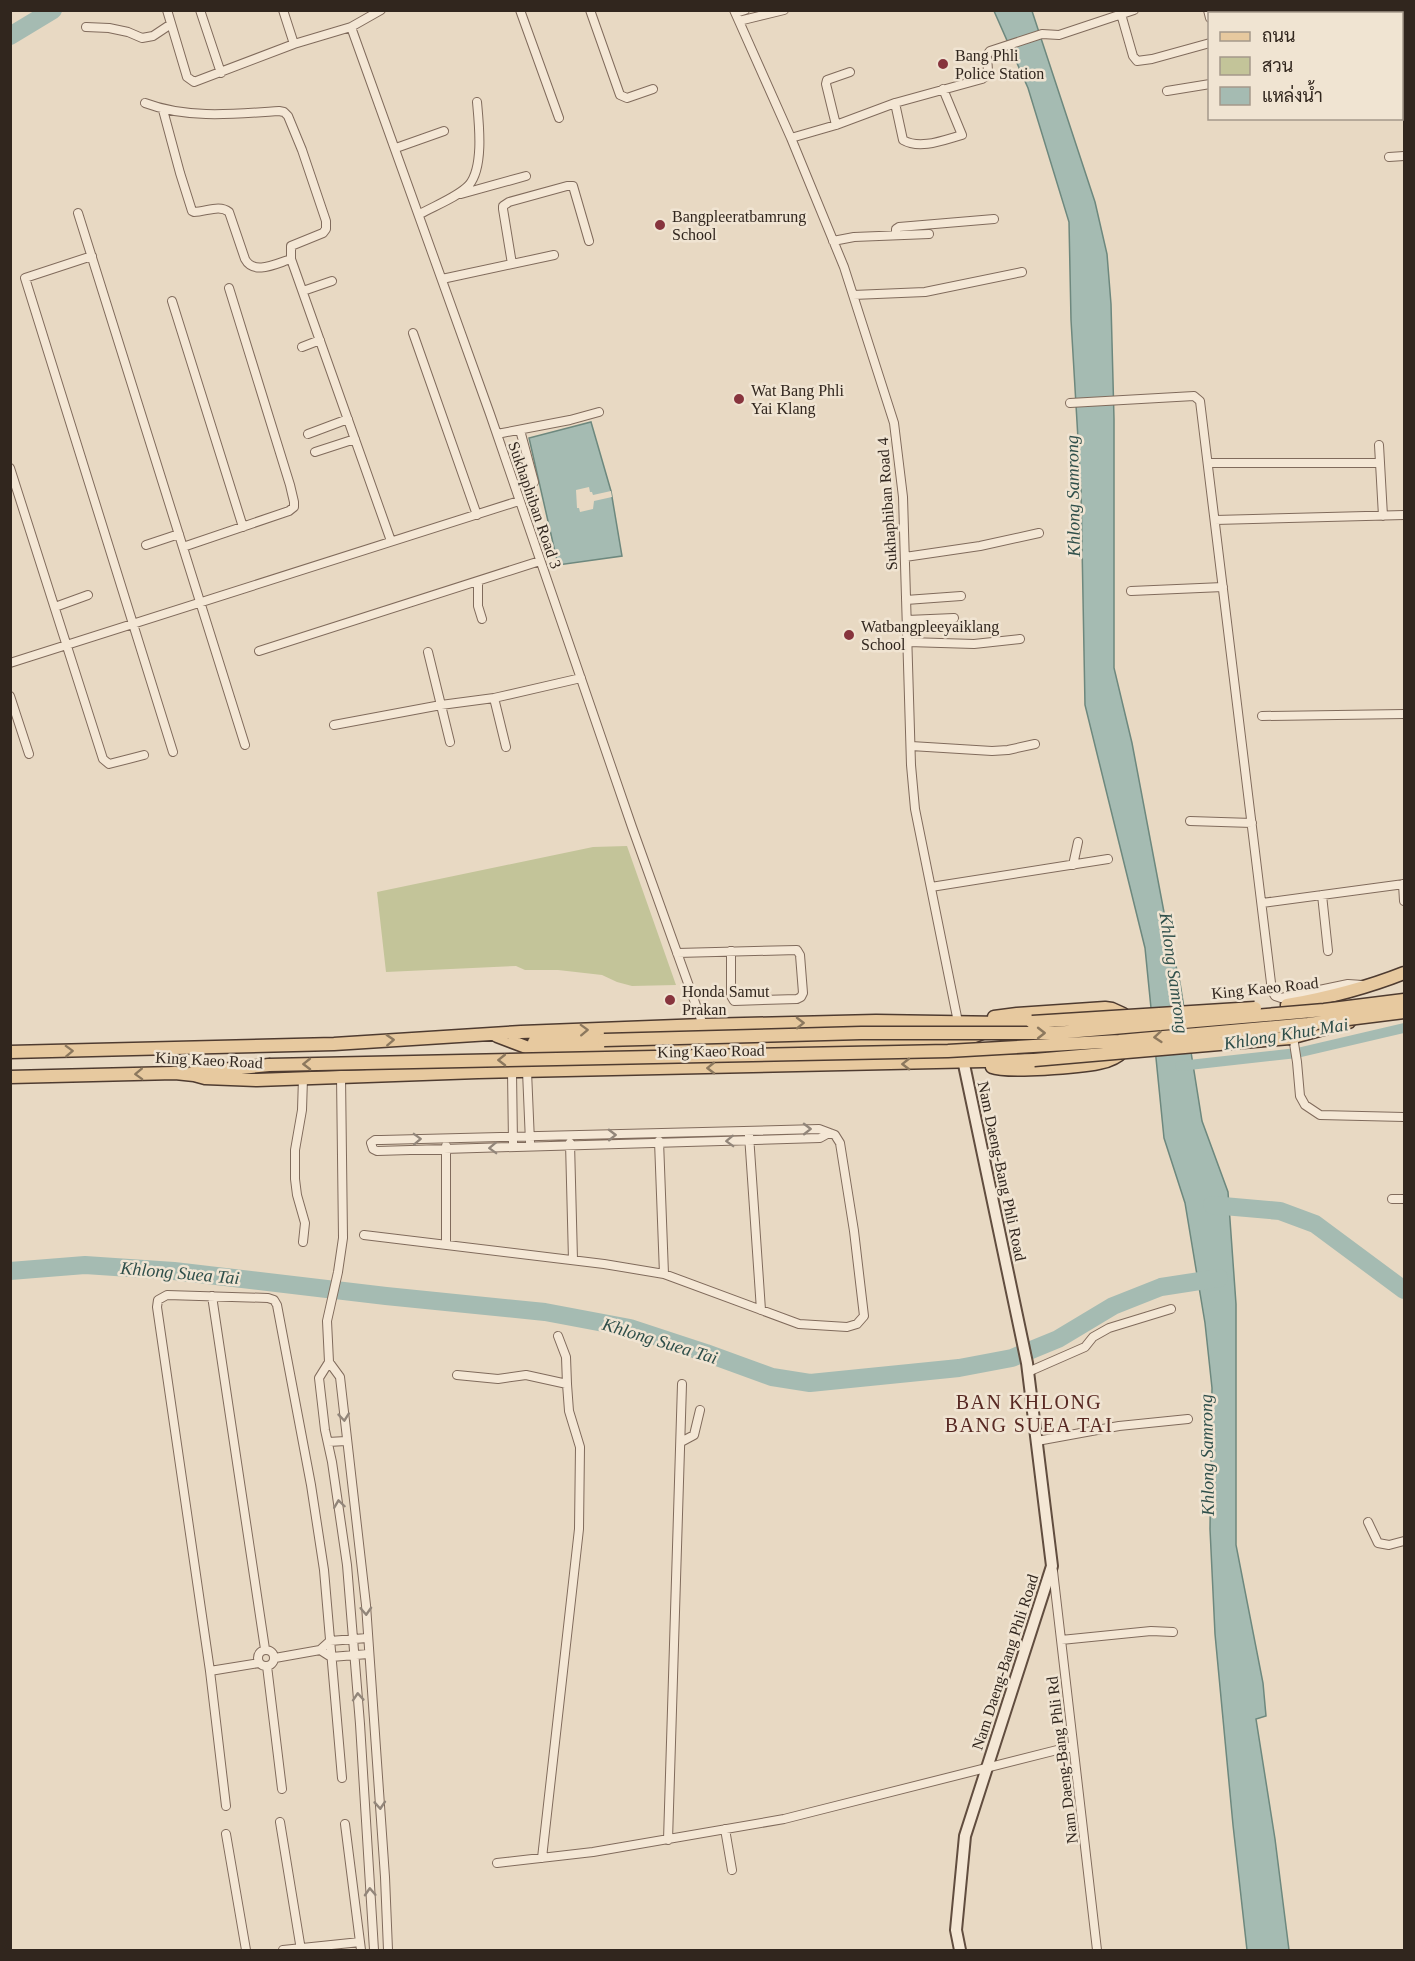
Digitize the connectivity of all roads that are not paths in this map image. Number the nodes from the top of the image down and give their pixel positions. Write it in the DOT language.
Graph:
graph roads {
  1 [pos="167,10"];
  2 [pos="200,10"];
  3 [pos="283,10"];
  4 [pos="381,10"];
  5 [pos="520,10"];
  6 [pos="590,10"];
  7 [pos="745,10"];
  8 [pos="784,10"];
  9 [pos="1134,10"];
  10 [pos="1122,14"];
  11 [pos="736,15"];
  12 [pos="171,24"];
  13 [pos="86,27"];
  14 [pos="351,27"];
  15 [pos="1208,43"];
  16 [pos="294,44"];
  17 [pos="850,72"];
  18 [pos="221,73"];
  19 [pos="1208,84"];
  20 [pos="653,89"];
  21 [pos="944,89"];
  22 [pos="1167,91"];
  23 [pos="477,102"];
  24 [pos="145,103"];
  25 [pos="895,103"];
  26 [pos="163,110"];
  27 [pos="559,118"];
  28 [pos="836,125"];
  29 [pos="444,131"];
  30 [pos="790,138"];
  31 [pos="396,148"];
  32 [pos="1404,156"];
  33 [pos="1389,157"];
  34 [pos="526,176"];
  35 [pos="456,195"];
  36 [pos="78,213"];
  37 [pos="420,214"];
  38 [pos="994,219"];
  39 [pos="929,234"];
  40 [pos="896,235"];
  41 [pos="589,241"];
  42 [pos="833,241"];
  43 [pos="554,255"];
  44 [pos="93,256"];
  45 [pos="291,259"];
  46 [pos="512,264"];
  47 [pos="1022,272"];
  48 [pos="442,279"];
  49 [pos="332,281"];
  50 [pos="229,288"];
  51 [pos="303,291"];
  52 [pos="853,295"];
  53 [pos="172,301"];
  54 [pos="413,333"];
  55 [pos="320,340"];
  56 [pos="302,347"];
  57 [pos="1070,403"];
  58 [pos="599,411"];
  59 [pos="348,419"];
  60 [pos="520,430"];
  61 [pos="308,434"];
  62 [pos="497,434"];
  63 [pos="355,439"];
  64 [pos="1379,445"];
  65 [pos="315,452"];
  66 [pos="1208,464"];
  67 [pos="1380,464"];
  68 [pos="10,468"];
  69 [pos="534,482"];
  70 [pos="519,501"];
  71 [pos="477,515"];
  72 [pos="1404,515"];
  73 [pos="1383,516"];
  74 [pos="1215,520"];
  75 [pos="243,527"];
  76 [pos="1039,533"];
  77 [pos="179,534"];
  78 [pos="391,542"];
  79 [pos="146,545"];
  80 [pos="183,547"];
  81 [pos="904,557"];
  82 [pos="540,561"];
  83 [pos="478,582"];
  84 [pos="1223,587"];
  85 [pos="1131,591"];
  86 [pos="88,595"];
  87 [pos="961,596"];
  88 [pos="906,600"];
  89 [pos="200,603"];
  90 [pos="55,607"];
  91 [pos="954,618"];
  92 [pos="482,619"];
  93 [pos="907,620"];
  94 [pos="132,624"];
  95 [pos="1020,639"];
  96 [pos="908,642"];
  97 [pos="67,645"];
  98 [pos="259,651"];
  99 [pos="428,652"];
  100 [pos="10,663"];
  101 [pos="581,678"];
  102 [pos="10,696"];
  103 [pos="494,698"];
  104 [pos="441,705"];
  105 [pos="1404,714"];
  106 [pos="1262,716"];
  107 [pos="334,725"];
  108 [pos="450,742"];
  109 [pos="1035,744"];
  110 [pos="245,745"];
  111 [pos="911,746"];
  112 [pos="506,747"];
  113 [pos="173,752"];
  114 [pos="29,754"];
  115 [pos="144,754"];
  116 [pos="1190,821"];
  117 [pos="1252,823"];
  118 [pos="1078,842"];
  119 [pos="1108,859"];
  120 [pos="1073,865"];
  121 [pos="1404,884"];
  122 [pos="930,887"];
  123 [pos="1322,895"];
  124 [pos="1404,901"];
  125 [pos="1262,903"];
  126 [pos="731,951"];
  127 [pos="1328,951"];
  128 [pos="677,953"];
  129 [pos="1404,973"];
  130 [pos="1368,986"];
  131 [pos="1404,999"];
  132 [pos="1404,1012"];
  133 [pos="958,1022"];
  134 [pos="975,1022"];
  135 [pos="1014,1023"];
  136 [pos="703,1025"];
  137 [pos="493,1034"];
  138 [pos="1292,1041"];
  139 [pos="515,1042"];
  140 [pos="958,1043"];
  141 [pos="10,1052"];
  142 [pos="983,1062"];
  143 [pos="964,1063"];
  144 [pos="527,1071"];
  145 [pos="512,1072"];
  146 [pos="185,1074"];
  147 [pos="341,1076"];
  148 [pos="10,1077"];
  149 [pos="303,1078"];
  150 [pos="513,1116"];
  151 [pos="528,1116"];
  152 [pos="1404,1117"];
  153 [pos="749,1131"];
  154 [pos="829,1133"];
  155 [pos="659,1134"];
  156 [pos="570,1136"];
  157 [pos="513,1137"];
  158 [pos="530,1137"];
  159 [pos="446,1138"];
  160 [pos="749,1140"];
  161 [pos="659,1144"];
  162 [pos="530,1146"];
  163 [pos="571,1146"];
  164 [pos="513,1147"];
  165 [pos="446,1149"];
  166 [pos="1392,1199"];
  167 [pos="1404,1200"];
  168 [pos="364,1235"];
  169 [pos="303,1242"];
  170 [pos="446,1244"];
  171 [pos="573,1260"];
  172 [pos="664,1274"];
  173 [pos="212,1296"];
  174 [pos="1171,1309"];
  175 [pos="761,1310"];
  176 [pos="558,1336"];
  177 [pos="329,1362"];
  178 [pos="1027,1367"];
  179 [pos="457,1375"];
  180 [pos="567,1384"];
  181 [pos="682,1384"];
  182 [pos="700,1410"];
  183 [pos="1188,1419"];
  184 [pos="346,1441"];
  185 [pos="1037,1441"];
  186 [pos="328,1442"];
  187 [pos="681,1442"];
  188 [pos="1368,1522"];
  189 [pos="1404,1542"];
  190 [pos="1052,1566"];
  191 [pos="1173,1632"];
  192 [pos="353,1638"];
  193 [pos="367,1638"];
  194 [pos="1061,1640"];
  195 [pos="330,1641"];
  196 [pos="265,1649"];
  197 [pos="320,1650"];
  198 [pos="368,1654"];
  199 [pos="355,1655"];
  200 [pos="331,1657"];
  201 [pos="275,1658"];
  202 [pos="263,1664"];
  203 [pos="210,1671"];
  204 [pos="1073,1746"];
  205 [pos="986,1767"];
  206 [pos="342,1778"];
  207 [pos="282,1789"];
  208 [pos="226,1806"];
  209 [pos="280,1822"];
  210 [pos="345,1824"];
  211 [pos="725,1829"];
  212 [pos="226,1834"];
  213 [pos="668,1840"];
  214 [pos="542,1858"];
  215 [pos="497,1863"];
  216 [pos="732,1870"];
  217 [pos="373,1934"];
  218 [pos="387,1934"];
  219 [pos="360,1946"];
  220 [pos="301,1949"];
  221 [pos="246,1950"];
  222 [pos="284,1950"];
  223 [pos="374,1950"];
  224 [pos="388,1950"];
  225 [pos="960,1950"];
  226 [pos="1097,1950"];
  1 -- 12 [label="street"];
  2 -- 18 [label="street"];
  3 -- 16 [label="street"];
  4 -- 14 [label="street"];
  5 -- 27 [label="street"];
  6 -- 20 [label="street"];
  7 -- 11 [label="street"];
  8 -- 11 [label="street"];
  9 -- 10 [label="street"];
  10 -- 15 [label="street"];
  10 -- 21 [label="street"];
  11 -- 30 [label="street, Sukhaphiban Road 4"];
  12 -- 13 [label="street"];
  12 -- 18 [label="street"];
  14 -- 16 [label="street"];
  14 -- 31 [label="street, Sukhaphiban Road 3"];
  16 -- 18 [label="street"];
  17 -- 28 [label="street"];
  19 -- 22 [label="street"];
  21 -- 25 [label="street"];
  21 -- 25 [label="street"];
  23 -- 35 [label="street"];
  24 -- 26 [label="street"];
  25 -- 28 [label="street"];
  26 -- 45 [label="street"];
  26 -- 45 [label="street"];
  28 -- 30 [label="street"];
  29 -- 31 [label="street"];
  30 -- 42 [label="street, Sukhaphiban Road 4"];
  31 -- 37 [label="street, Sukhaphiban Road 3"];
  32 -- 33 [label="street"];
  34 -- 35 [label="street"];
  35 -- 37 [label="street"];
  36 -- 44 [label="street"];
  37 -- 48 [label="street, Sukhaphiban Road 3"];
  38 -- 40 [label="street"];
  39 -- 40 [label="street"];
  40 -- 42 [label="street"];
  41 -- 46 [label="street"];
  42 -- 52 [label="street, Sukhaphiban Road 4"];
  43 -- 46 [label="street"];
  44 -- 77 [label="street"];
  44 -- 94 [label="street"];
  45 -- 51 [label="street"];
  46 -- 48 [label="street"];
  47 -- 52 [label="street"];
  48 -- 62 [label="street, Sukhaphiban Road 3"];
  49 -- 51 [label="street"];
  50 -- 75 [label="street"];
  51 -- 55 [label="street"];
  52 -- 81 [label="street, Sukhaphiban Road 4"];
  53 -- 75 [label="street"];
  54 -- 71 [label="street"];
  55 -- 56 [label="street"];
  55 -- 59 [label="street"];
  57 -- 66 [label="street"];
  58 -- 60 [label="street"];
  59 -- 61 [label="street"];
  59 -- 63 [label="street"];
  60 -- 62 [label="street"];
  60 -- 69 [label="street"];
  62 -- 70 [label="street, Sukhaphiban Road 3"];
  63 -- 65 [label="street"];
  63 -- 78 [label="street"];
  64 -- 67 [label="street"];
  66 -- 67 [label="street"];
  66 -- 74 [label="street"];
  67 -- 73 [label="street"];
  68 -- 90 [label="street"];
  70 -- 71 [label="street"];
  70 -- 82 [label="street, Sukhaphiban Road 3"];
  71 -- 78 [label="street"];
  72 -- 73 [label="street"];
  73 -- 74 [label="street"];
  74 -- 84 [label="street"];
  75 -- 80 [label="street"];
  76 -- 81 [label="street"];
  77 -- 79 [label="street"];
  77 -- 80 [label="street"];
  78 -- 89 [label="street"];
  80 -- 89 [label="street"];
  81 -- 88 [label="street, Sukhaphiban Road 4"];
  82 -- 83 [label="street"];
  82 -- 101 [label="street, Sukhaphiban Road 3"];
  83 -- 92 [label="street"];
  83 -- 98 [label="street"];
  84 -- 85 [label="street"];
  84 -- 117 [label="street"];
  86 -- 90 [label="street"];
  87 -- 88 [label="street"];
  88 -- 93 [label="street, Sukhaphiban Road 4"];
  89 -- 94 [label="street"];
  89 -- 110 [label="street"];
  90 -- 97 [label="street"];
  91 -- 93 [label="street"];
  93 -- 96 [label="street, Sukhaphiban Road 4"];
  94 -- 97 [label="street"];
  94 -- 113 [label="street"];
  95 -- 96 [label="street"];
  96 -- 111 [label="street, Sukhaphiban Road 4"];
  97 -- 100 [label="street"];
  97 -- 115 [label="street"];
  99 -- 104 [label="street"];
  101 -- 103 [label="street"];
  101 -- 128 [label="street, Sukhaphiban Road 3"];
  102 -- 114 [label="street"];
  103 -- 104 [label="street"];
  103 -- 112 [label="street"];
  104 -- 107 [label="street"];
  104 -- 108 [label="street"];
  105 -- 106 [label="street"];
  109 -- 111 [label="street"];
  111 -- 122 [label="street, Sukhaphiban Road 4"];
  116 -- 117 [label="street"];
  117 -- 125 [label="street"];
  118 -- 120 [label="street"];
  119 -- 120 [label="street"];
  120 -- 122 [label="street"];
  121 -- 123 [label="street"];
  121 -- 124 [label="street"];
  122 -- 133 [label="street, Sukhaphiban Road 4"];
  123 -- 125 [label="street"];
  123 -- 127 [label="street"];
  125 -- 130 [label="street"];
  126 -- 126 [label="street"];
  126 -- 128 [label="street"];
  128 -- 136 [label="street, Sukhaphiban Road 3"];
  129 -- 130 [label="main road, King Kaeo Road"];
  130 -- 135 [label="main road, King Kaeo Road, bridge"];
  131 -- 138 [label="main road, King Kaeo Road"];
  139 -- 131 [label="main road, one-way, bridge"];
  132 -- 146 [label="main road, one-way, bridge"];
  133 -- 134 [label="main road, King Kaeo Road"];
  136 -- 133 [label="main road, King Kaeo Road, one-way"];
  134 -- 135 [label="main road, King Kaeo Road"];
  134 -- 142 [label="main road"];
  135 -- 140 [label="main road"];
  137 -- 136 [label="main road, King Kaeo Road, one-way"];
  137 -- 139 [label="main road"];
  141 -- 137 [label="main road, King Kaeo Road, one-way"];
  138 -- 142 [label="main road, King Kaeo Road, bridge"];
  138 -- 152 [label="street"];
  139 -- 140 [label="main road"];
  140 -- 143 [label="main road, Nam Daeng-Bang Phli Road"];
  142 -- 143 [label="main road, King Kaeo Road"];
  143 -- 144 [label="main road, King Kaeo Road, one-way"];
  143 -- 178 [label="main road, Nam Daeng-Bang Phli Road"];
  144 -- 145 [label="main road, King Kaeo Road"];
  144 -- 151 [label="street"];
  145 -- 147 [label="main road, King Kaeo Road"];
  145 -- 150 [label="street"];
  146 -- 148 [label="main road, King Kaeo Road, one-way"];
  146 -- 149 [label="main road, King Kaeo Road"];
  147 -- 149 [label="main road, King Kaeo Road"];
  147 -- 177 [label="street"];
  149 -- 169 [label="street"];
  150 -- 151 [label="street"];
  150 -- 157 [label="street"];
  151 -- 158 [label="street"];
  153 -- 154 [label="street, one-way"];
  153 -- 155 [label="street"];
  153 -- 160 [label="street"];
  154 -- 160 [label="street"];
  154 -- 175 [label="street"];
  156 -- 155 [label="street, one-way"];
  155 -- 161 [label="street"];
  156 -- 158 [label="street"];
  156 -- 163 [label="street"];
  157 -- 158 [label="street"];
  157 -- 159 [label="street"];
  157 -- 164 [label="street"];
  158 -- 162 [label="street"];
  159 -- 165 [label="street"];
  165 -- 159 [label="street, one-way"];
  160 -- 161 [label="street, one-way"];
  160 -- 175 [label="street"];
  161 -- 163 [label="street"];
  161 -- 172 [label="street"];
  162 -- 163 [label="street"];
  162 -- 164 [label="street"];
  163 -- 171 [label="street"];
  164 -- 165 [label="street, one-way"];
  165 -- 170 [label="street"];
  166 -- 167 [label="street"];
  168 -- 170 [label="street"];
  170 -- 171 [label="street"];
  171 -- 172 [label="street"];
  172 -- 175 [label="street"];
  173 -- 195 [label="street"];
  173 -- 196 [label="street"];
  173 -- 203 [label="street"];
  174 -- 178 [label="street"];
  176 -- 180 [label="street"];
  177 -- 184 [label="street, one-way"];
  177 -- 186 [label="street"];
  178 -- 185 [label="main road, Nam Daeng-Bang Phli Road"];
  179 -- 180 [label="street"];
  180 -- 214 [label="street"];
  181 -- 187 [label="street"];
  182 -- 187 [label="street"];
  183 -- 185 [label="street"];
  184 -- 186 [label="street"];
  184 -- 193 [label="street, one-way"];
  185 -- 190 [label="main road, Nam Daeng-Bang Phli Road"];
  192 -- 186 [label="street, one-way"];
  187 -- 213 [label="street"];
  188 -- 189 [label="street"];
  190 -- 194 [label="street, Nam Daeng-Bang Phli Rd"];
  190 -- 205 [label="main road, Nam Daeng-Bang Phli Road"];
  191 -- 194 [label="street"];
  192 -- 193 [label="street"];
  192 -- 195 [label="street"];
  192 -- 199 [label="street"];
  193 -- 198 [label="street"];
  194 -- 204 [label="street, Nam Daeng-Bang Phli Rd"];
  195 -- 197 [label="street"];
  195 -- 200 [label="street"];
  196 -- 201 [label="street"];
  196 -- 202 [label="street"];
  197 -- 200 [label="street"];
  197 -- 201 [label="street"];
  198 -- 199 [label="street"];
  198 -- 218 [label="street, one-way"];
  199 -- 200 [label="street"];
  217 -- 199 [label="street, one-way"];
  200 -- 206 [label="street"];
  201 -- 202 [label="street"];
  202 -- 203 [label="street"];
  202 -- 207 [label="street"];
  203 -- 208 [label="street"];
  204 -- 205 [label="street"];
  204 -- 226 [label="street, Nam Daeng-Bang Phli Rd"];
  205 -- 211 [label="street"];
  205 -- 225 [label="main road, Nam Daeng-Bang Phli Road"];
  209 -- 220 [label="street"];
  210 -- 219 [label="street"];
  211 -- 213 [label="street"];
  211 -- 216 [label="street"];
  212 -- 221 [label="street"];
  213 -- 214 [label="street"];
  214 -- 215 [label="street"];
  217 -- 218 [label="street"];
  217 -- 223 [label="street"];
  218 -- 224 [label="street"];
  219 -- 220 [label="street"];
  220 -- 222 [label="street"];
}
